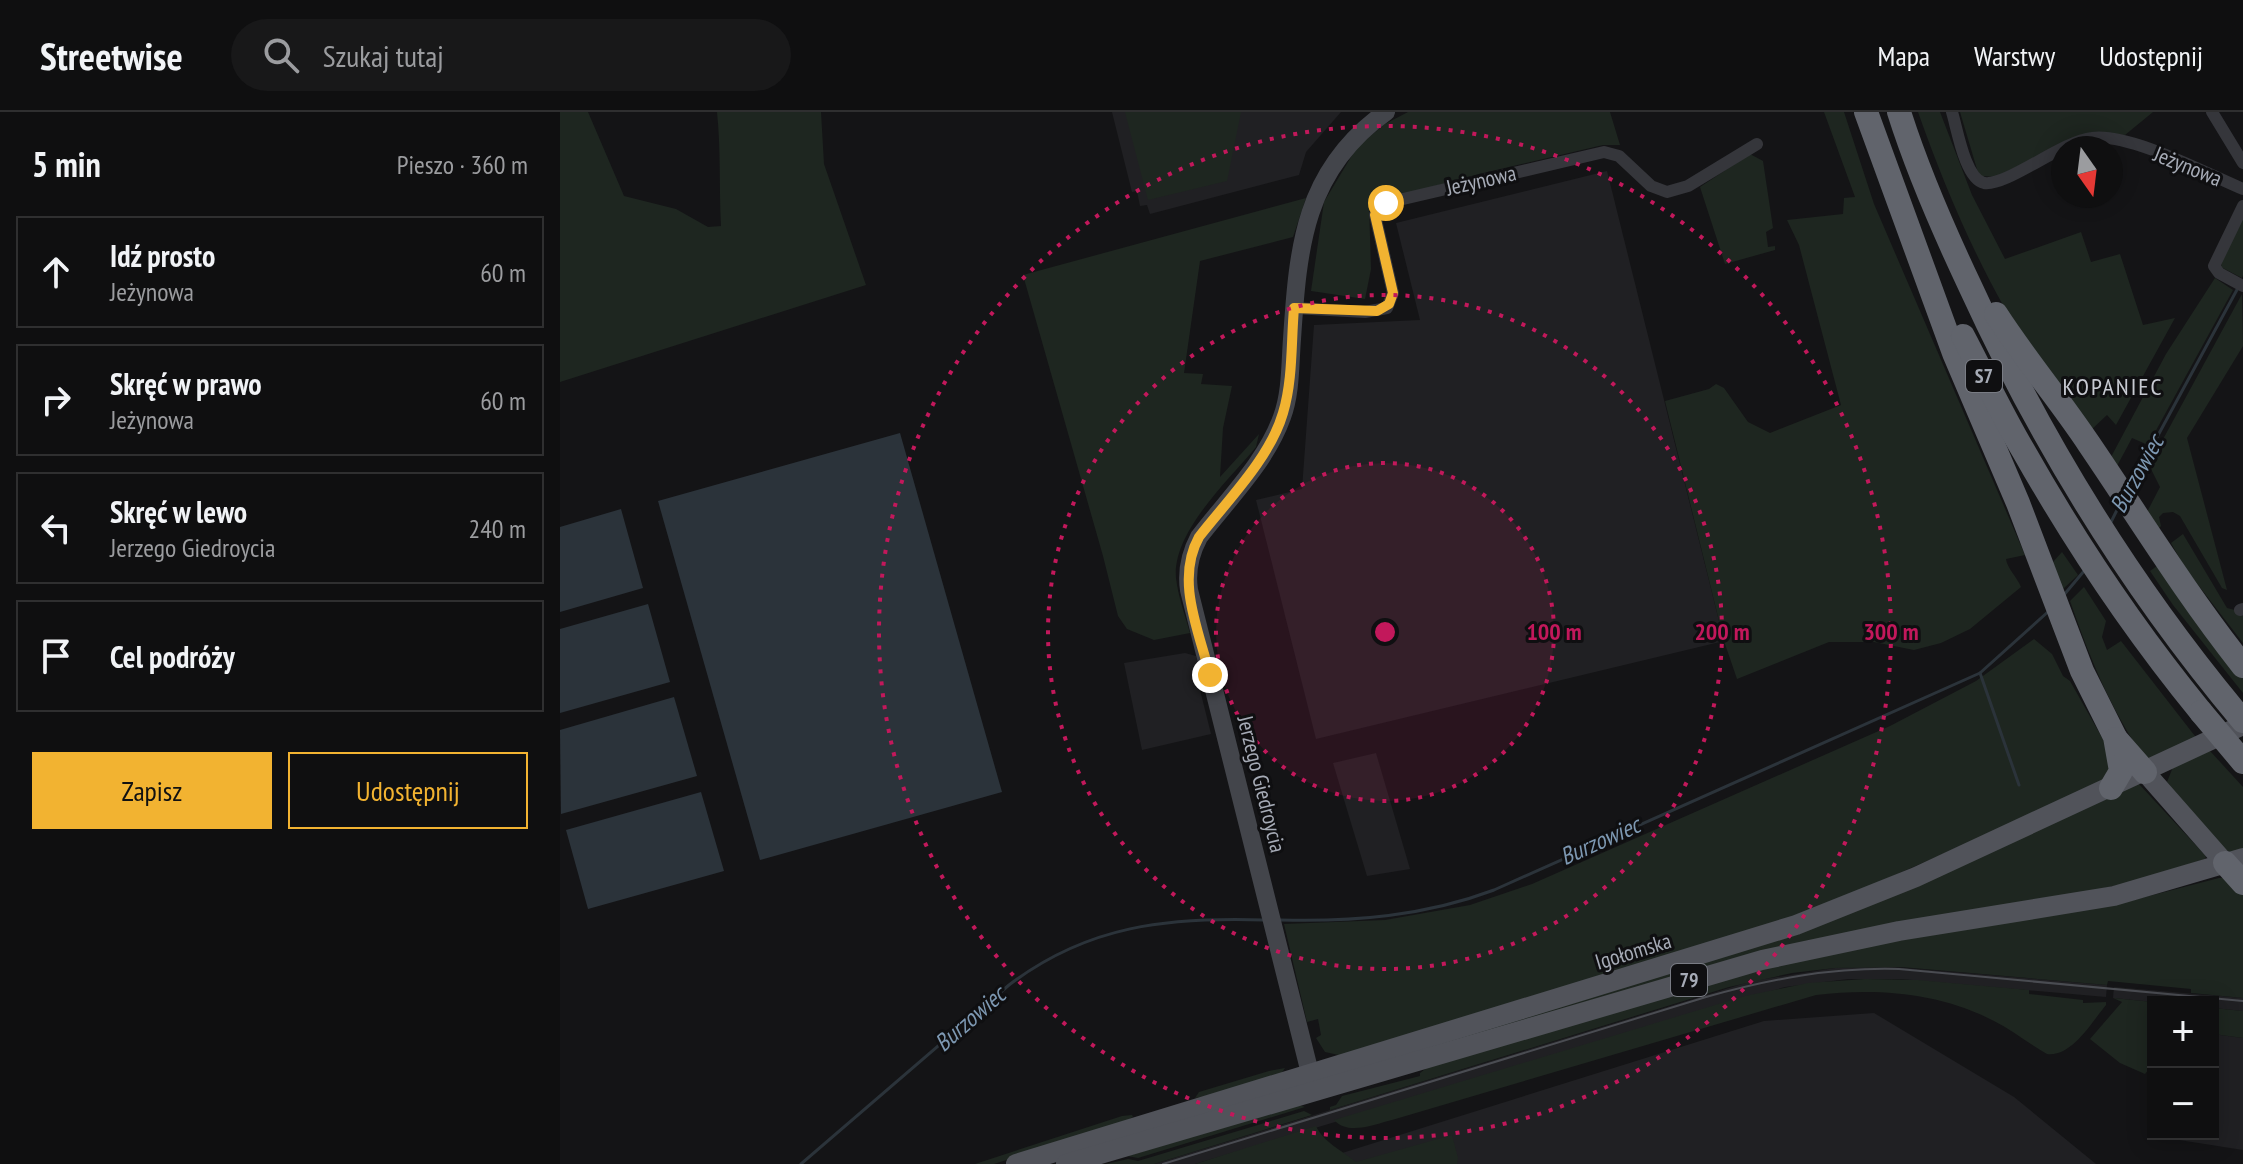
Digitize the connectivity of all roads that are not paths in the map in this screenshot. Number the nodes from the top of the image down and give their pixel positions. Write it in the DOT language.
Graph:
graph roads {
  1 [pos="1386,112"];
  2 [pos="1866,112"];
  3 [pos="1899,112"];
  4 [pos="1952,112"];
  5 [pos="2212,112"];
  6 [pos="1757,144"];
  7 [pos="2243,163"];
  8 [pos="2243,189"];
  9 [pos="2243,206"];
  10 [pos="1954,253"];
  11 [pos="1919,255"];
  12 [pos="2243,286"];
  13 [pos="1294,308"];
  14 [pos="2243,666"];
  15 [pos="2243,723"];
  16 [pos="2115,737"];
  17 [pos="2243,762"];
  18 [pos="2145,772"];
  19 [pos="2111,788"];
  20 [pos="2234,860"];
  21 [pos="2243,883"];
  22 [pos="1313,1082"];
  23 [pos="1016,1164"];
  24 [pos="1066,1164"];
  1 -- 13 [label="street, Jerzego Giedroycia"];
  2 -- 11 [label="highway, S7"];
  3 -- 10 [label="highway, S7"];
  4 -- 8 [label="street, Jeżynowa"];
  5 -- 7 [label="street"];
  6 -- 13 [label="street, Jeżynowa"];
  9 -- 12 [label="street"];
  10 -- 14 [label="highway"];
  10 -- 15 [label="highway, S7"];
  11 -- 16 [label="highway"];
  11 -- 17 [label="highway, S7, bridge"];
  13 -- 22 [label="street, Jerzego Giedroycia"];
  15 -- 18 [label="main road, Igołomska / 79"];
  16 -- 18 [label="highway"];
  16 -- 19 [label="highway"];
  18 -- 19 [label="main road, Igołomska / 79"];
  18 -- 20 [label="main road"];
  19 -- 22 [label="main road, Igołomska / 79"];
  20 -- 21 [label="highway"];
  20 -- 22 [label="main road, Igołomska / 79"];
  22 -- 23 [label="main road, Igołomska / 79"];
  22 -- 24 [label="main road, Igołomska / 79"];
}
